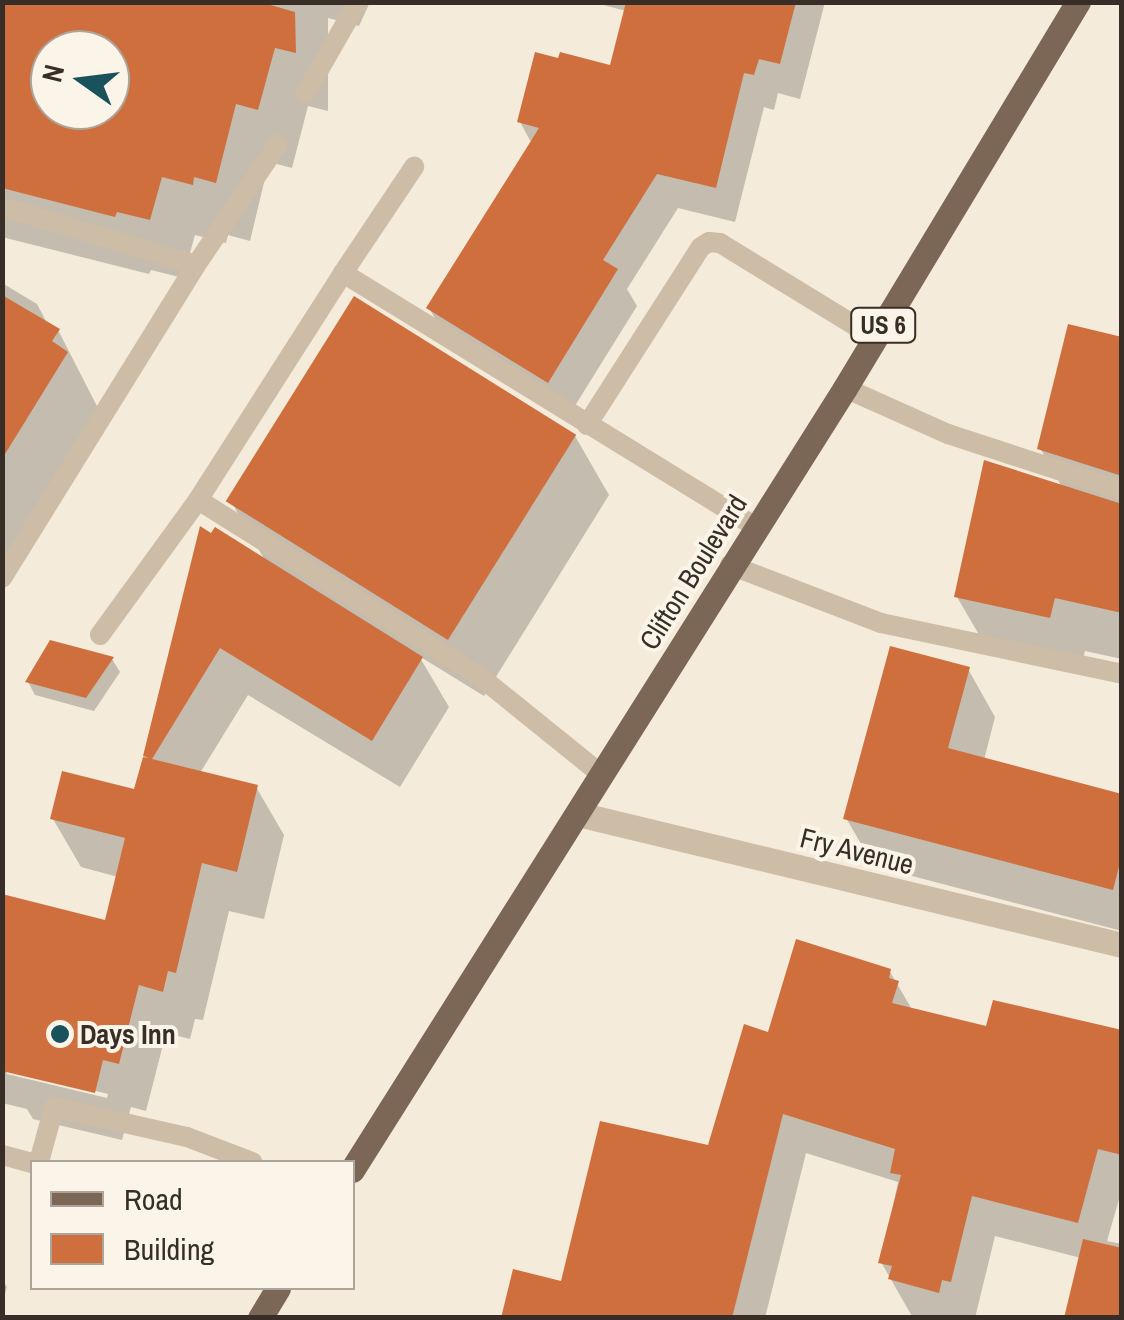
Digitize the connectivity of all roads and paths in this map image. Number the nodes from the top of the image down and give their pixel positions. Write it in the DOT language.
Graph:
graph roads {
  1 [pos="358,2"];
  2 [pos="1078,2"];
  3 [pos="305,94"];
  4 [pos="278,144"];
  5 [pos="414,166"];
  6 [pos="2,207"];
  7 [pos="196,265"];
  8 [pos="344,273"];
  9 [pos="875,338"];
  10 [pos="845,388"];
  11 [pos="587,425"];
  12 [pos="1122,491"];
  13 [pos="198,500"];
  14 [pos="756,527"];
  15 [pos="730,566"];
  16 [pos="2,578"];
  17 [pos="100,636"];
  18 [pos="1122,674"];
  19 [pos="602,775"];
  20 [pos="578,814"];
  21 [pos="1122,946"];
  22 [pos="2,1155"];
  23 [pos="37,1160"];
  24 [pos="247,1160"];
  25 [pos="30,1162"];
  26 [pos="355,1165"];
  27 [pos="277,1290"];
  28 [pos="260,1318"];
  1 -- 3 [label="lane"];
  2 -- 9 [label="main road, Clifton Boulevard / US 6"];
  4 -- 7 [label="lane"];
  5 -- 8 [label="lane"];
  6 -- 7 [label="lane"];
  7 -- 16 [label="lane"];
  8 -- 11 [label="lane"];
  8 -- 13 [label="lane"];
  9 -- 10 [label="main road, Clifton Boulevard / US 6"];
  9 -- 11 [label="lane"];
  10 -- 12 [label="lane"];
  10 -- 14 [label="main road, Clifton Boulevard / US 6"];
  11 -- 14 [label="lane"];
  13 -- 17 [label="lane"];
  13 -- 19 [label="lane"];
  14 -- 15 [label="main road, Clifton Boulevard / US 6"];
  15 -- 18 [label="lane"];
  15 -- 19 [label="main road, Clifton Boulevard / US 6"];
  19 -- 20 [label="main road, Clifton Boulevard / US 6"];
  20 -- 21 [label="street, Fry Avenue"];
  20 -- 26 [label="main road, Clifton Boulevard / US 6"];
  22 -- 25 [label="lane"];
  23 -- 24 [label="lane"];
  27 -- 28 [label="main road"];
}
